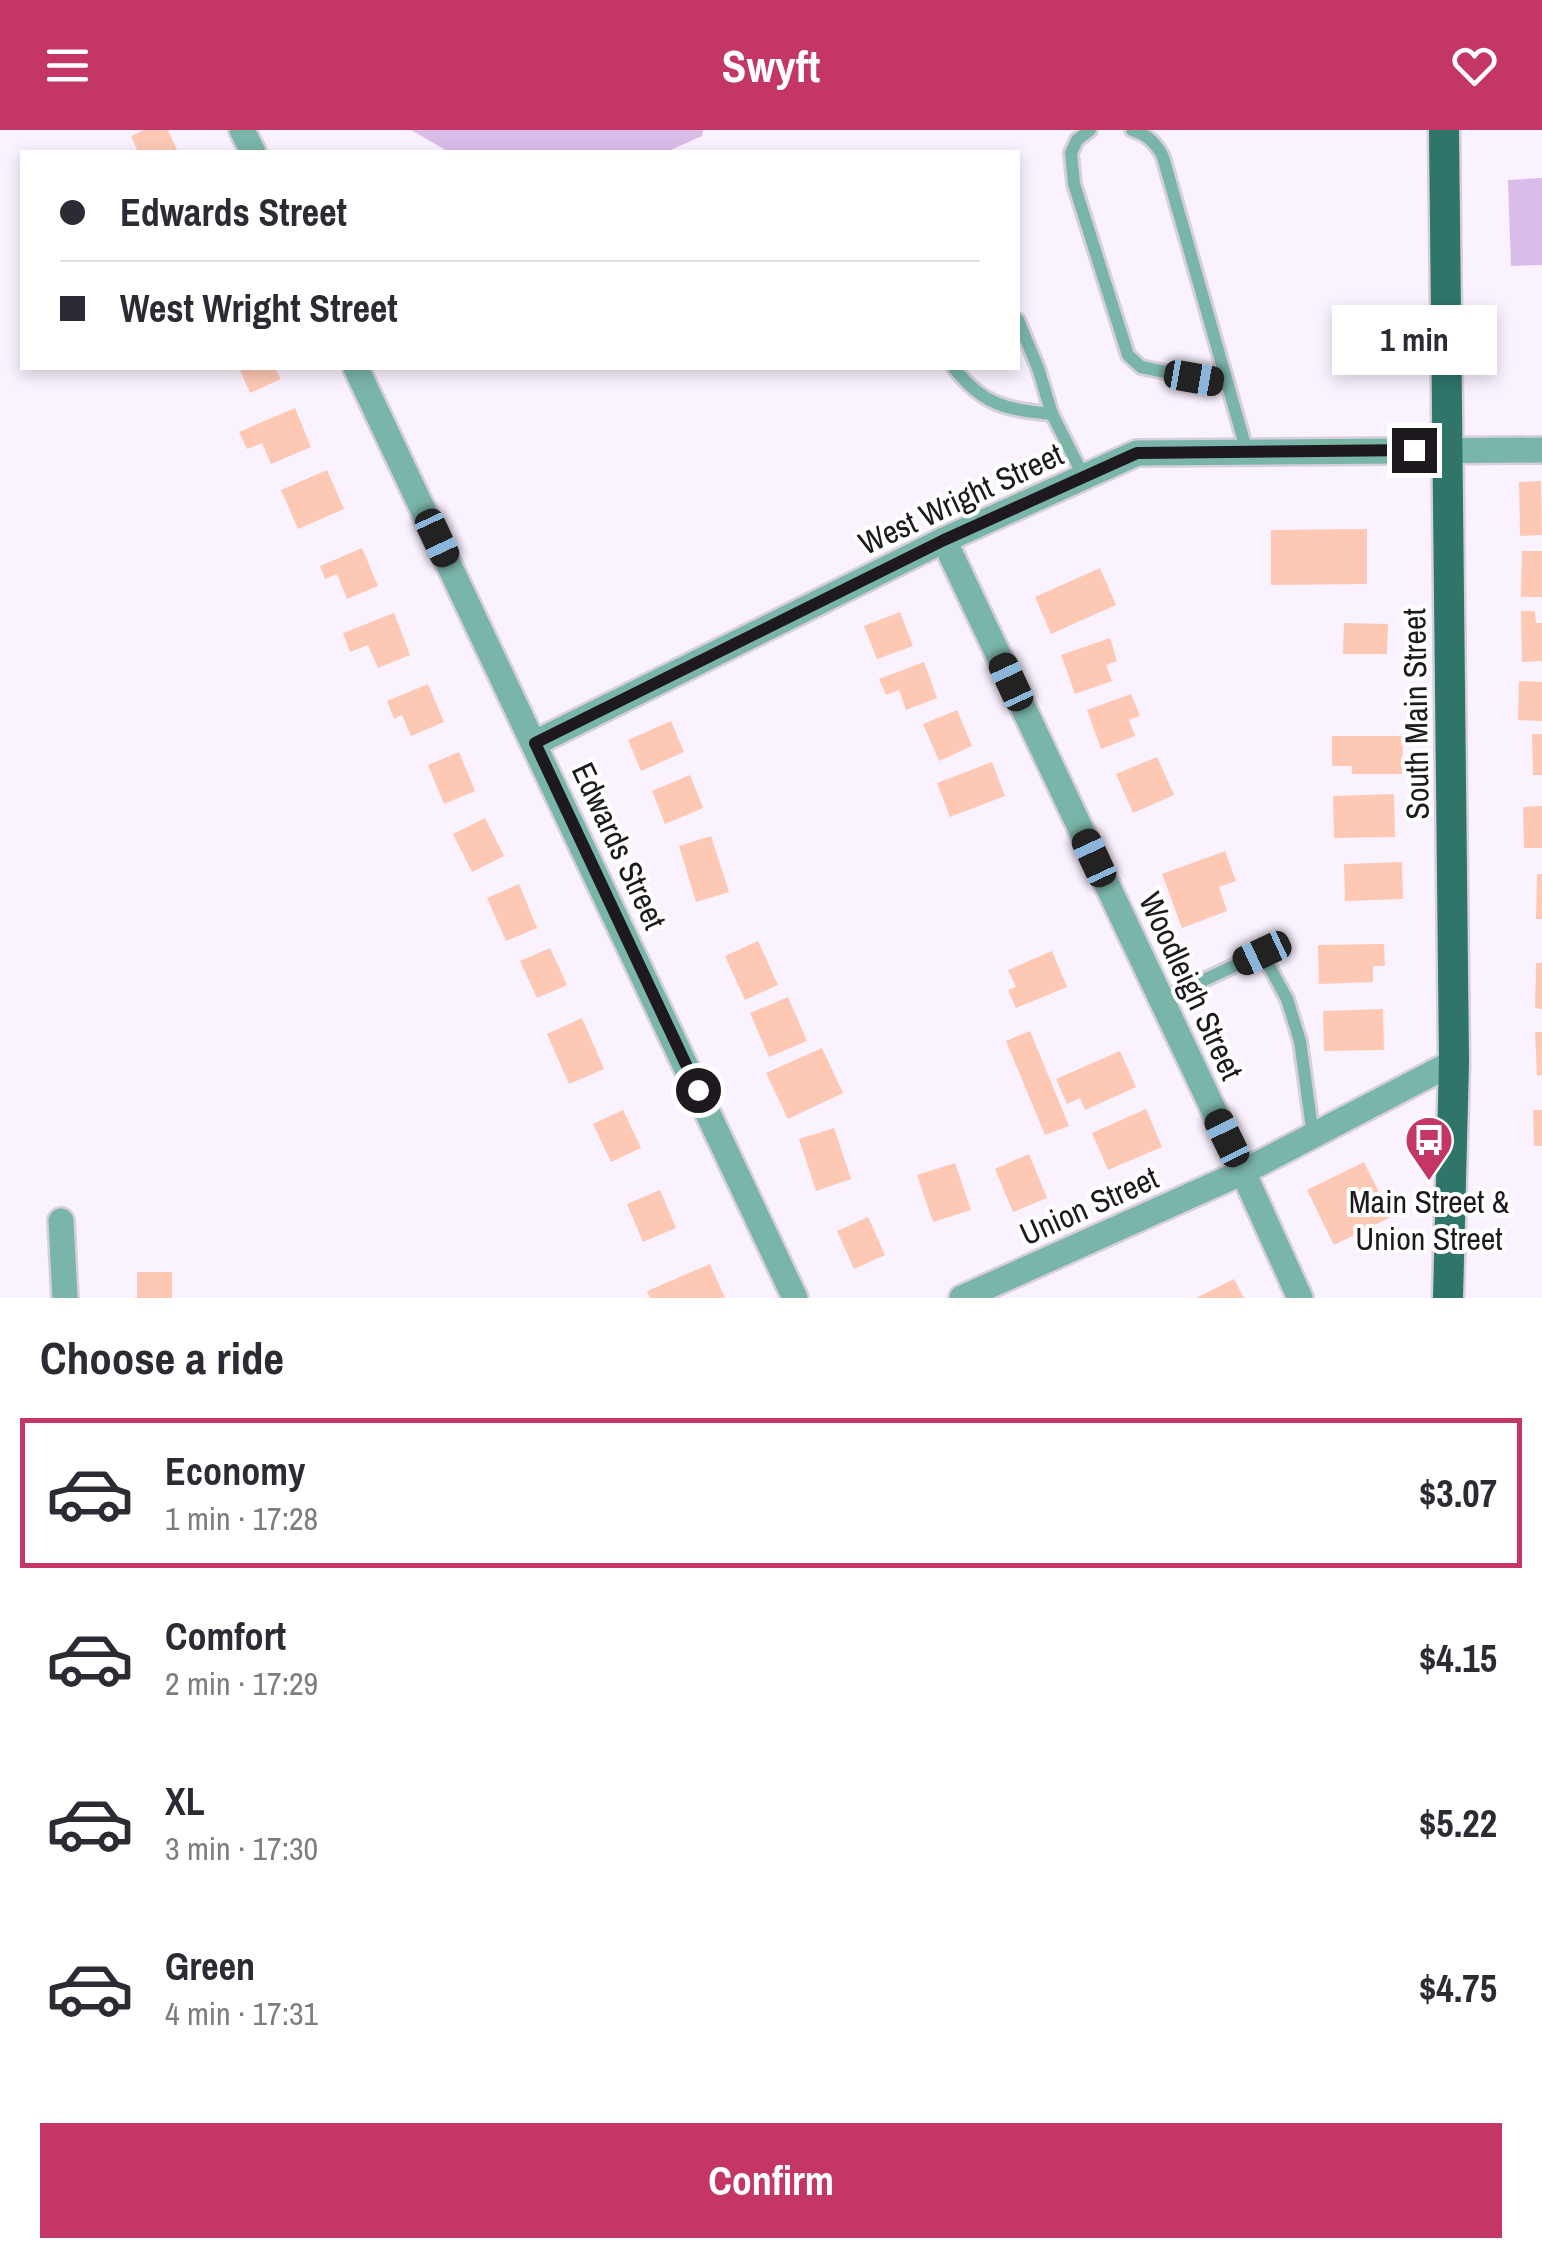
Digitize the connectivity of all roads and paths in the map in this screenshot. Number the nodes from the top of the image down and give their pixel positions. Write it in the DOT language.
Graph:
graph roads {
  1 [pos="1090,130"];
  2 [pos="1132,130"];
  3 [pos="1444,130"];
  4 [pos="1020,325"];
  5 [pos="357,370"];
  6 [pos="956,370"];
  7 [pos="1228,384"];
  8 [pos="1052,414"];
  9 [pos="1448,450"];
  10 [pos="1542,450"];
  11 [pos="1247,452"];
  12 [pos="1084,477"];
  13 [pos="944,540"];
  14 [pos="535,743"];
  15 [pos="1161,1000"];
  16 [pos="1454,1062"];
  17 [pos="1313,1136"];
  18 [pos="1243,1172"];
  19 [pos="61,1221"];
  20 [pos="65,1298"];
  21 [pos="795,1298"];
  22 [pos="962,1298"];
  23 [pos="1300,1298"];
  24 [pos="1448,1298"];
  1 -- 7 [label="lane"];
  2 -- 7 [label="lane"];
  3 -- 9 [label="main road, South Main Street"];
  4 -- 8 [label="lane"];
  5 -- 14 [label="street, Edwards Street"];
  6 -- 8 [label="lane"];
  7 -- 11 [label="lane"];
  8 -- 12 [label="lane"];
  9 -- 10 [label="street, West Wright Street"];
  9 -- 11 [label="street, West Wright Street"];
  9 -- 16 [label="main road, South Main Street"];
  11 -- 12 [label="street, West Wright Street"];
  12 -- 13 [label="street, West Wright Street"];
  13 -- 14 [label="street, West Wright Street"];
  13 -- 15 [label="street, Woodleigh Street"];
  14 -- 21 [label="street, Edwards Street"];
  15 -- 17 [label="lane"];
  15 -- 18 [label="street, Woodleigh Street"];
  16 -- 17 [label="street, Union Street"];
  16 -- 24 [label="main road, South Main Street"];
  17 -- 18 [label="street, Union Street"];
  18 -- 22 [label="street, Union Street"];
  18 -- 23 [label="street, Woodleigh Street"];
  19 -- 20 [label="street"];
}
